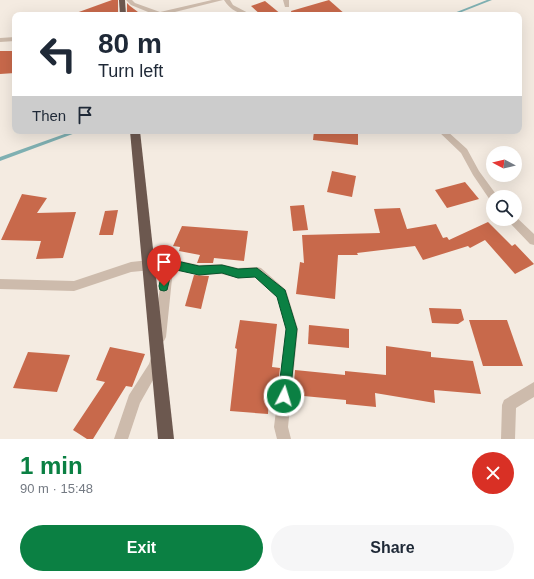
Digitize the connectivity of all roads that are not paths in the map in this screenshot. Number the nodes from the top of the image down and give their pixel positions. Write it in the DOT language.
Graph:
graph roads {
  1 [pos="122,0"];
  2 [pos="130,0"];
  3 [pos="220,0"];
  4 [pos="227,0"];
  5 [pos="124,12"];
  6 [pos="150,12"];
  7 [pos="170,12"];
  8 [pos="243,12"];
  9 [pos="12,39"];
  10 [pos="0,40"];
  11 [pos="135,134"];
  12 [pos="445,134"];
  13 [pos="488,190"];
  14 [pos="520,226"];
  15 [pos="534,241"];
  16 [pos="168,263"];
  17 [pos="0,284"];
  18 [pos="534,389"];
  19 [pos="121,439"];
  20 [pos="166,439"];
  21 [pos="284,439"];
  22 [pos="508,439"];
  1 -- 5 [label="highway"];
  2 -- 6 [label="street"];
  3 -- 7 [label="street"];
  4 -- 8 [label="street"];
  9 -- 10 [label="street"];
  11 -- 20 [label="highway"];
  12 -- 13 [label="street"];
  14 -- 15 [label="street"];
  16 -- 17 [label="street"];
  16 -- 19 [label="street"];
  16 -- 21 [label="street"];
  18 -- 22 [label="street"];
}
